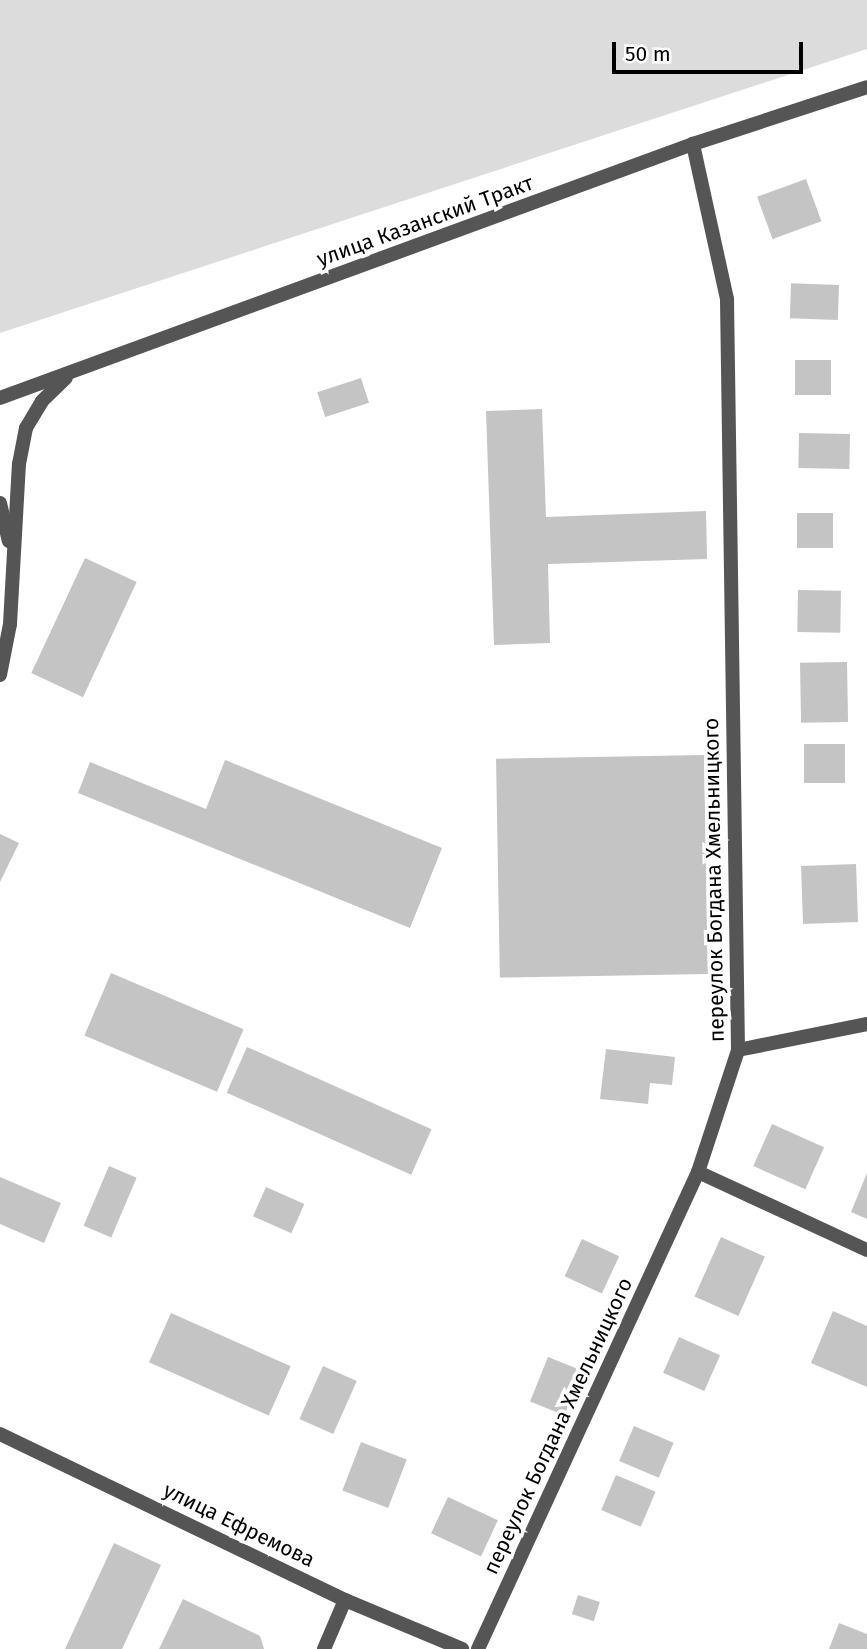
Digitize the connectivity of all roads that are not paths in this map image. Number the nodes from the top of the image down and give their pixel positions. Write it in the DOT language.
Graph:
graph roads {
  1 [pos="867,87"];
  2 [pos="692,144"];
  3 [pos="70,375"];
  4 [pos="0,398"];
  5 [pos="0,503"];
  6 [pos="12,552"];
  7 [pos="0,675"];
  8 [pos="867,1024"];
  9 [pos="738,1050"];
  10 [pos="698,1172"];
  11 [pos="867,1250"];
  12 [pos="0,1434"];
  13 [pos="345,1600"];
  14 [pos="324,1649"];
  15 [pos="462,1649"];
  16 [pos="478,1649"];
  1 -- 2 [label="street, улица Казанский Тракт"];
  2 -- 3 [label="street, улица Казанский Тракт"];
  2 -- 9 [label="street, переулок Богдана Хмельницкого"];
  3 -- 4 [label="street, улица Казанский Тракт"];
  3 -- 6 [label="street"];
  5 -- 6 [label="street"];
  6 -- 7 [label="street"];
  8 -- 9 [label="street"];
  9 -- 10 [label="street, переулок Богдана Хмельницкого"];
  10 -- 11 [label="street"];
  10 -- 16 [label="street, переулок Богдана Хмельницкого"];
  12 -- 13 [label="street, улица Ефремова"];
  13 -- 14 [label="street"];
  13 -- 15 [label="street, улица Ефремова"];
}
